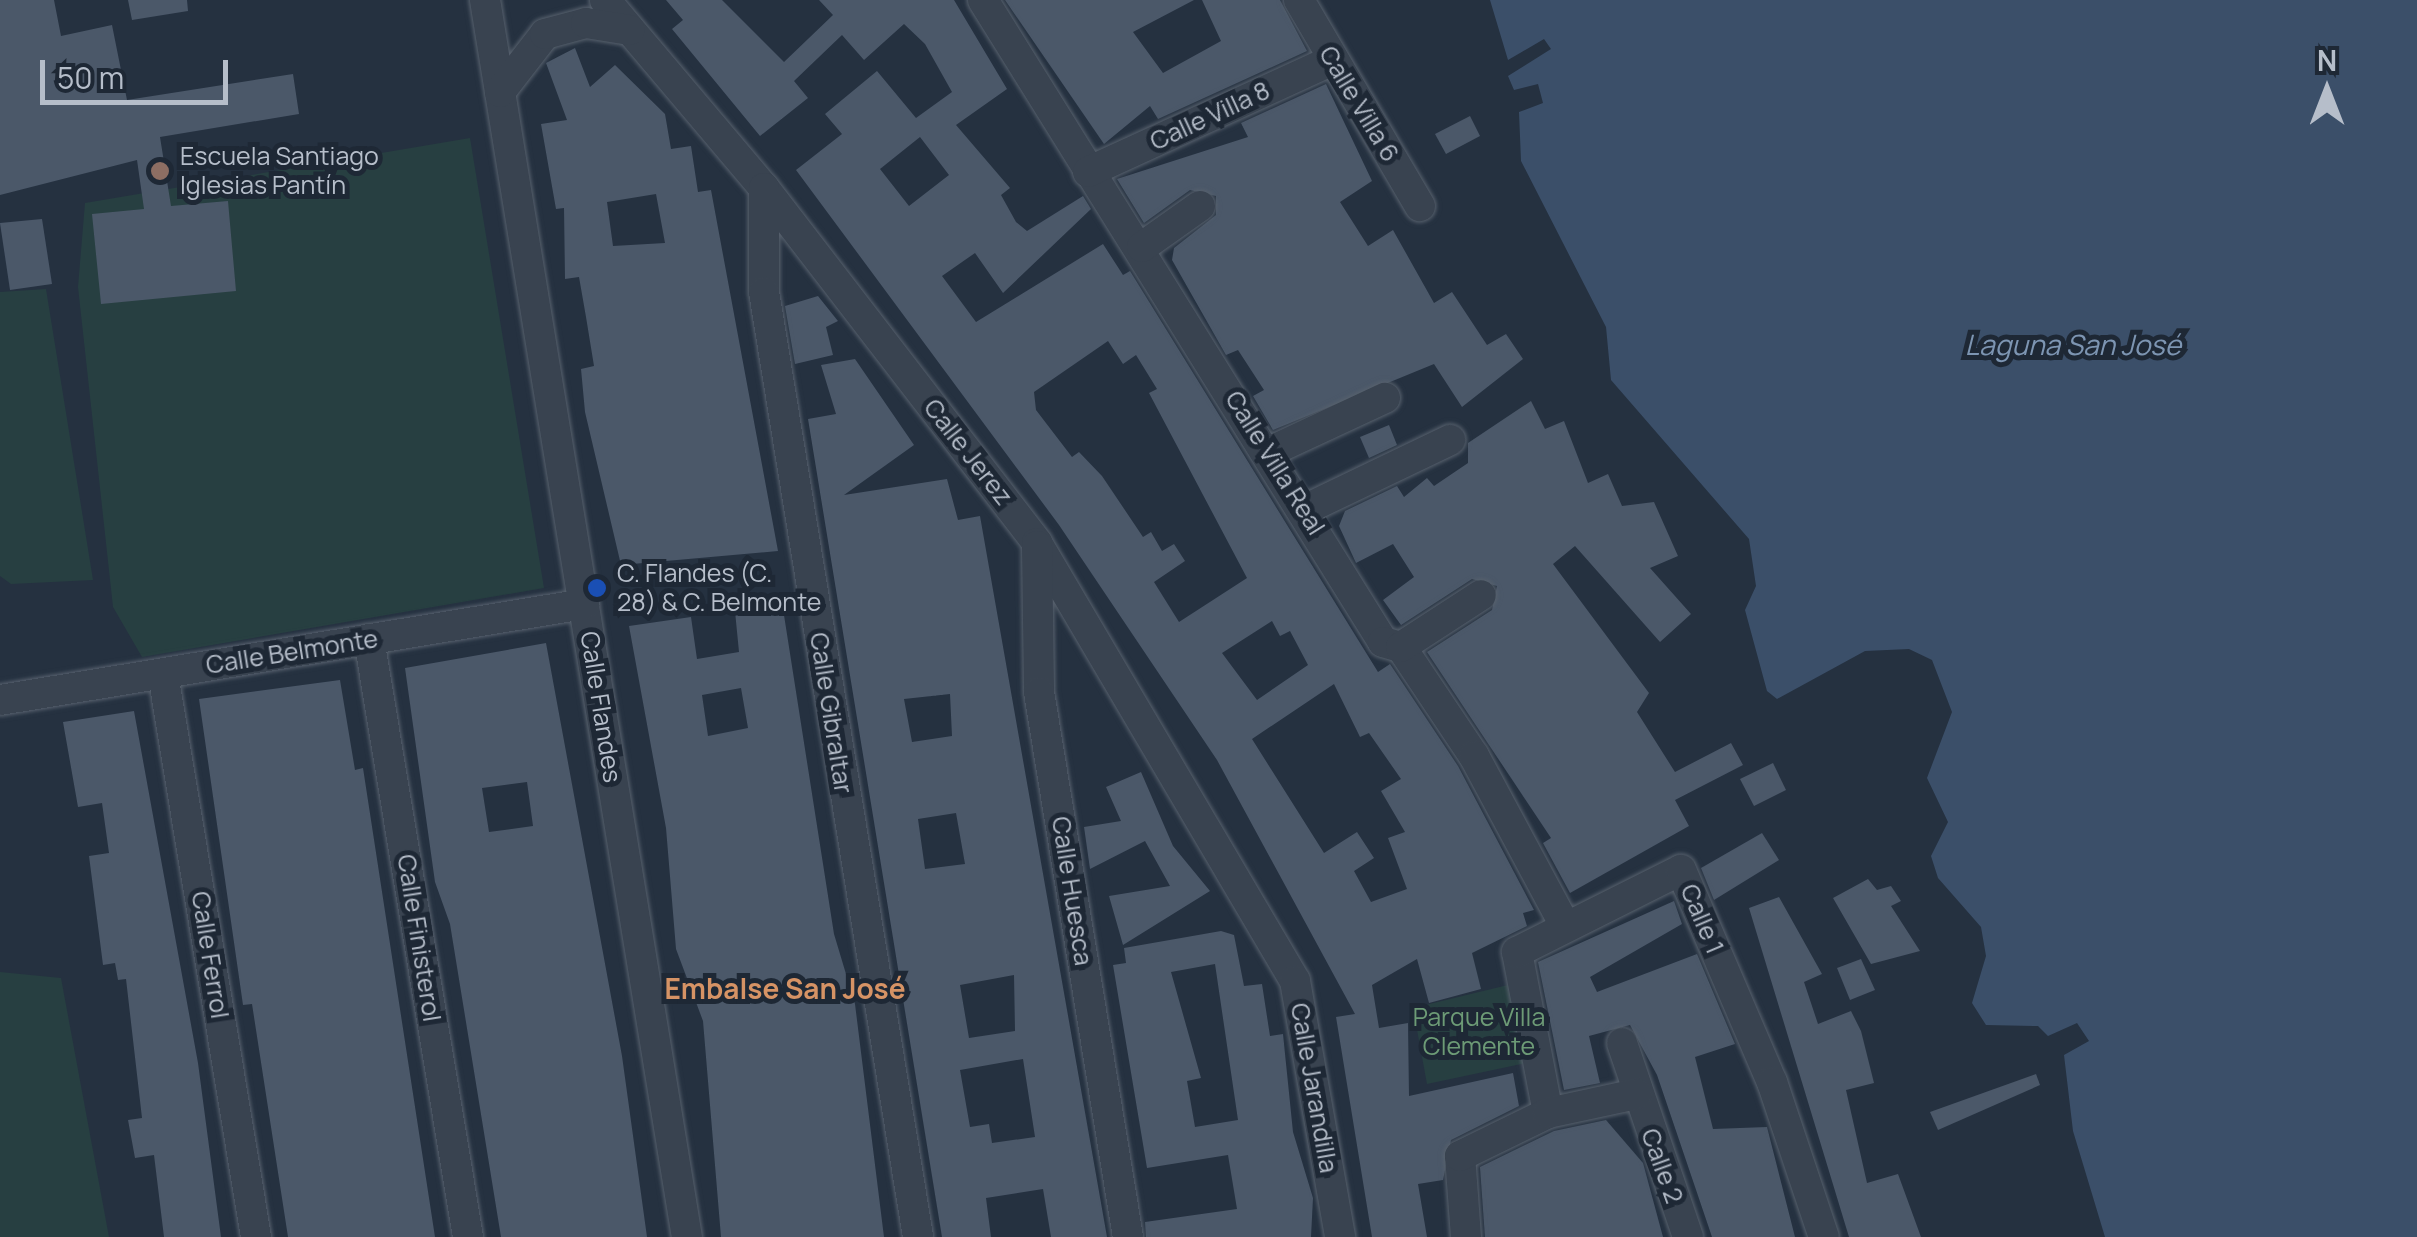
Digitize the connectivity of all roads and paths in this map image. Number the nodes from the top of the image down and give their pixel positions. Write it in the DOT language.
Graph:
graph roads {
  1 [pos="484,0"];
  2 [pos="605,0"];
  3 [pos="983,0"];
  4 [pos="1299,0"];
  5 [pos="629,30"];
  6 [pos="1331,61"];
  7 [pos="500,92"];
  8 [pos="1088,172"];
  9 [pos="764,188"];
  10 [pos="1200,206"];
  11 [pos="1420,206"];
  12 [pos="1142,247"];
  13 [pos="1385,398"];
  14 [pos="1450,440"];
  15 [pos="1269,452"];
  16 [pos="1306,509"];
  17 [pos="1038,543"];
  18 [pos="1482,595"];
  19 [pos="584,604"];
  20 [pos="369,640"];
  21 [pos="1401,647"];
  22 [pos="163,674"];
  23 [pos="0,700"];
  24 [pos="1563,922"];
  25 [pos="1273,944"];
  26 [pos="1622,1043"];
  27 [pos="1637,1094"];
  28 [pos="1548,1112"];
  29 [pos="256,1237"];
  30 [pos="468,1237"];
  31 [pos="687,1237"];
  32 [pos="918,1237"];
  33 [pos="1128,1237"];
  34 [pos="1340,1237"];
  35 [pos="1466,1237"];
  36 [pos="1688,1237"];
  37 [pos="1824,1237"];
  1 -- 7 [label="street, Calle Flandes"];
  2 -- 5 [label="street, Calle Jerez"];
  3 -- 8 [label="street, Calle Villa Real"];
  4 -- 6 [label="street, Calle Villa 6"];
  5 -- 7 [label="street"];
  5 -- 9 [label="street, Calle Jerez"];
  6 -- 8 [label="street, Calle Villa 8"];
  6 -- 11 [label="street, Calle Villa 6"];
  7 -- 19 [label="street, Calle Flandes"];
  8 -- 12 [label="street, Calle Villa Real"];
  9 -- 17 [label="street, Calle Jerez"];
  9 -- 32 [label="street, Calle Gibraltar"];
  10 -- 12 [label="street"];
  12 -- 15 [label="street, Calle Villa Real"];
  13 -- 15 [label="street"];
  14 -- 16 [label="street"];
  15 -- 16 [label="street, Calle Villa Real"];
  16 -- 21 [label="street, Calle Villa Real"];
  17 -- 25 [label="street, Calle Jerez"];
  17 -- 33 [label="street, Calle Huesca"];
  18 -- 21 [label="street"];
  19 -- 20 [label="street, Calle Belmonte"];
  19 -- 31 [label="street, Calle Flandes"];
  20 -- 22 [label="street, Calle Belmonte"];
  20 -- 30 [label="street, Calle Finisterol"];
  21 -- 24 [label="street, Calle Villa Real"];
  22 -- 23 [label="street, Calle Belmonte"];
  22 -- 29 [label="street, Calle Ferrol"];
  24 -- 28 [label="street, Calle 1"];
  24 -- 37 [label="street, Calle 1"];
  25 -- 34 [label="street, Calle Jarandilla"];
  26 -- 27 [label="street, Calle 2"];
  27 -- 28 [label="street, Calle 2"];
  27 -- 36 [label="street, Calle 2"];
  28 -- 35 [label="street, Calle 2"];
}
